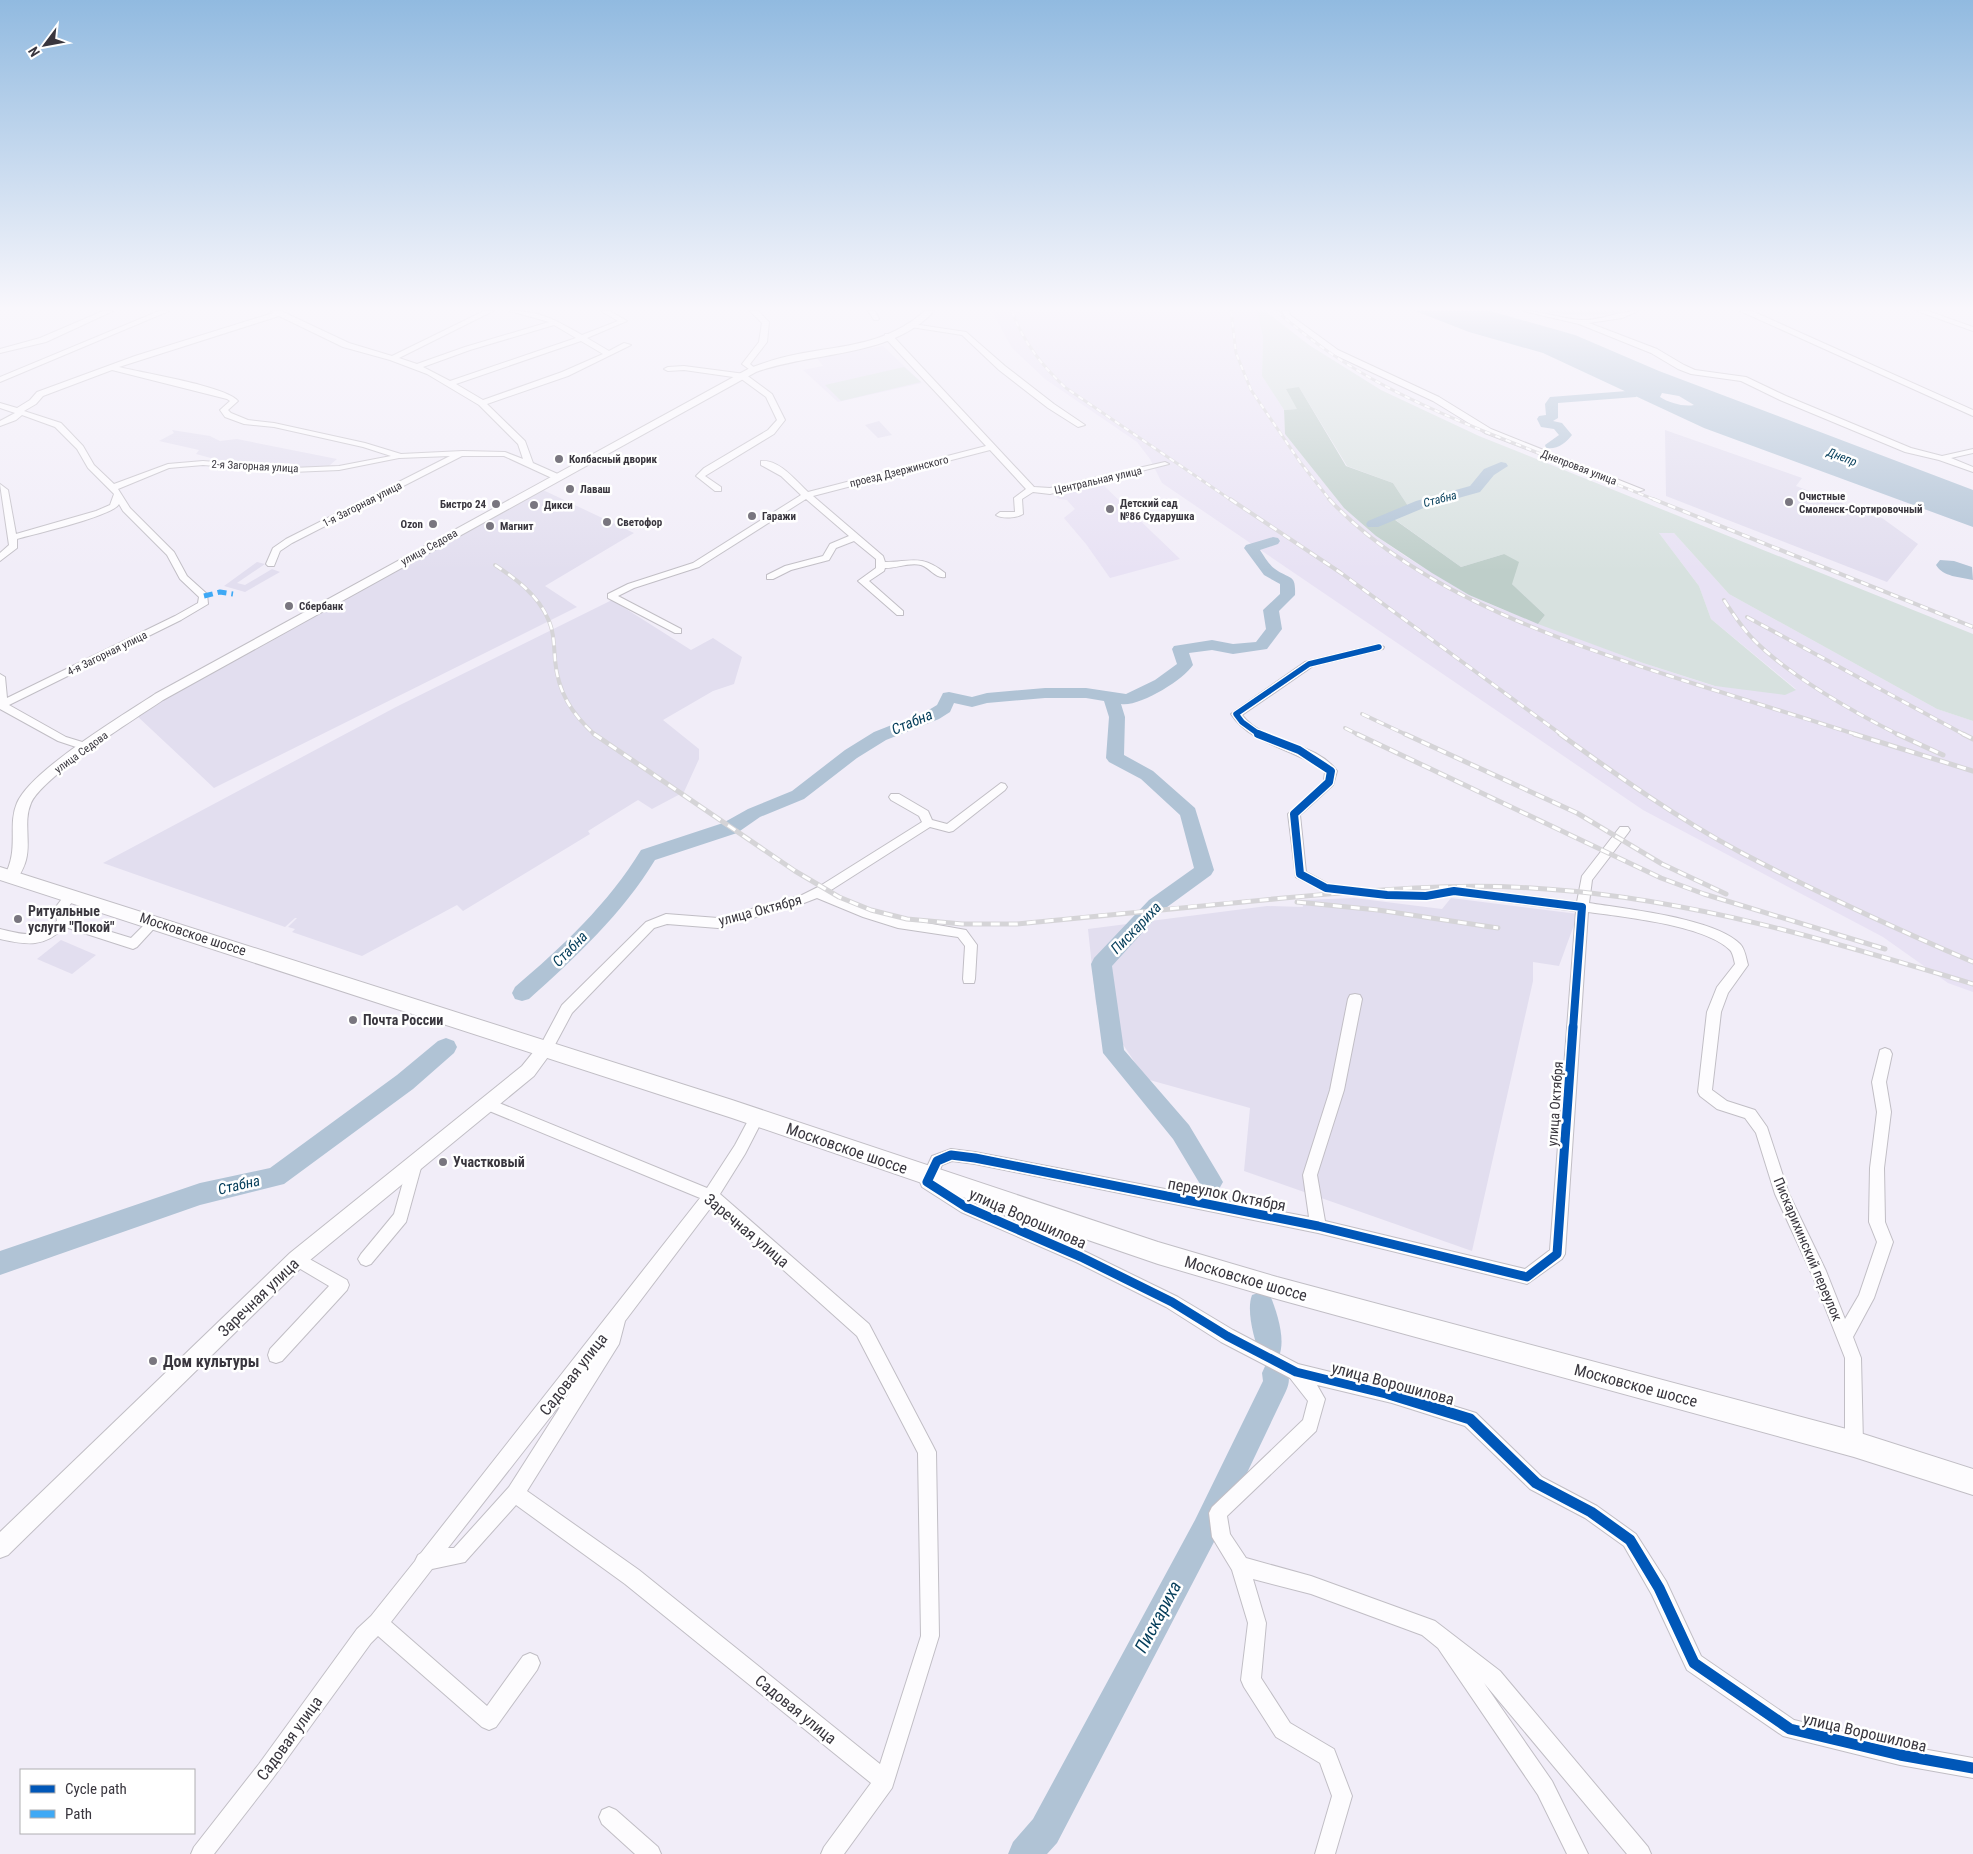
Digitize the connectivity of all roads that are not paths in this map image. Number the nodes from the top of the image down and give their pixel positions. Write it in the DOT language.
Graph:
graph roads {
  1 [pos="37,398"];
  2 [pos="231,398"];
  3 [pos="472,398"];
  4 [pos="498,398"];
  5 [pos="703,398"];
  6 [pos="770,398"];
  7 [pos="945,398"];
  8 [pos="1040,398"];
  9 [pos="1433,398"];
  10 [pos="1782,398"];
  11 [pos="1938,398"];
  12 [pos="482,403"];
  13 [pos="0,405"];
  14 [pos="20,413"];
  15 [pos="1973,413"];
  16 [pos="0,424"];
  17 [pos="1081,426"];
  18 [pos="992,448"];
  19 [pos="1973,451"];
  20 [pos="463,453"];
  21 [pos="401,456"];
  22 [pos="1942,458"];
  23 [pos="764,463"];
  24 [pos="528,464"];
  25 [pos="1165,464"];
  26 [pos="1973,470"];
  27 [pos="557,477"];
  28 [pos="0,487"];
  29 [pos="718,489"];
  30 [pos="1031,489"];
  31 [pos="1640,490"];
  32 [pos="115,491"];
  33 [pos="807,495"];
  34 [pos="1000,515"];
  35 [pos="855,537"];
  36 [pos="12,538"];
  37 [pos="0,558"];
  38 [pos="271,564"];
  39 [pos="880,564"];
  40 [pos="942,575"];
  41 [pos="770,577"];
  42 [pos="900,613"];
  43 [pos="678,631"];
  44 [pos="1379,647"];
  45 [pos="0,676"];
  46 [pos="2,706"];
  47 [pos="88,747"];
  48 [pos="1001,787"];
  49 [pos="895,797"];
  50 [pos="928,823"];
  51 [pos="1624,830"];
  52 [pos="5,875"];
  53 [pos="817,893"];
  54 [pos="71,895"];
  55 [pos="1581,912"];
  56 [pos="63,922"];
  57 [pos="154,922"];
  58 [pos="0,934"];
  59 [pos="969,978"];
  60 [pos="1355,999"];
  61 [pos="536,1047"];
  62 [pos="1886,1054"];
  63 [pos="487,1104"];
  64 [pos="757,1117"];
  65 [pos="415,1164"];
  66 [pos="930,1176"];
  67 [pos="711,1196"];
  68 [pos="1318,1226"];
  69 [pos="297,1259"];
  70 [pos="366,1259"];
  71 [pos="1527,1277"];
  72 [pos="617,1318"];
  73 [pos="1844,1336"];
  74 [pos="276,1355"];
  75 [pos="1296,1372"];
  76 [pos="1854,1444"];
  77 [pos="1973,1482"];
  78 [pos="515,1493"];
  79 [pos="0,1547"];
  80 [pos="424,1562"];
  81 [pos="1240,1566"];
  82 [pos="378,1623"];
  83 [pos="1441,1638"];
  84 [pos="530,1663"];
  85 [pos="1973,1768"];
  86 [pos="885,1781"];
  87 [pos="609,1817"];
  88 [pos="201,1854"];
  89 [pos="651,1854"];
  90 [pos="831,1854"];
  91 [pos="1325,1854"];
  92 [pos="1578,1854"];
  93 [pos="1641,1854"];
  1 -- 14 [label="street"];
  2 -- 21 [label="street"];
  3 -- 12 [label="street"];
  4 -- 12 [label="street"];
  5 -- 27 [label="street, улица Седова"];
  6 -- 29 [label="street"];
  7 -- 18 [label="street"];
  8 -- 17 [label="street"];
  9 -- 31 [label="street, Днепровая улица"];
  10 -- 22 [label="street"];
  11 -- 15 [label="street"];
  12 -- 24 [label="street"];
  13 -- 14 [label="street"];
  14 -- 16 [label="street"];
  14 -- 32 [label="street"];
  18 -- 30 [label="street"];
  18 -- 33 [label="street, проезд Дзержинского"];
  19 -- 22 [label="street"];
  20 -- 21 [label="street, 2-я Загорная улица"];
  20 -- 24 [label="street, 2-я Загорная улица"];
  20 -- 38 [label="street, 1-я Загорная улица"];
  21 -- 32 [label="street, 2-я Загорная улица"];
  22 -- 26 [label="street"];
  23 -- 33 [label="street"];
  24 -- 27 [label="street, 2-я Загорная улица"];
  25 -- 30 [label="street, Центральная улица"];
  27 -- 47 [label="street, улица Седова"];
  28 -- 36 [label="street"];
  30 -- 34 [label="street"];
  32 -- 36 [label="street"];
  32 -- 46 [label="street, 4-я Загорная улица"];
  33 -- 35 [label="street"];
  33 -- 43 [label="street, проезд Дзержинского"];
  35 -- 39 [label="street"];
  35 -- 41 [label="street"];
  36 -- 37 [label="street"];
  39 -- 40 [label="street"];
  39 -- 42 [label="street"];
  44 -- 55 [label="street"];
  45 -- 46 [label="street"];
  46 -- 47 [label="street"];
  47 -- 52 [label="street, улица Седова"];
  48 -- 50 [label="street"];
  49 -- 50 [label="street"];
  50 -- 53 [label="street, улица Октября"];
  51 -- 55 [label="street, улица Октября"];
  52 -- 54 [label="main road, Московское шоссе"];
  53 -- 59 [label="street"];
  53 -- 61 [label="street, улица Октября"];
  54 -- 56 [label="street"];
  54 -- 57 [label="main road, Московское шоссе"];
  55 -- 71 [label="street, улица Октября"];
  55 -- 73 [label="street, Пискарихинский переулок"];
  56 -- 57 [label="street"];
  56 -- 58 [label="street"];
  57 -- 61 [label="main road, Московское шоссе"];
  60 -- 68 [label="street"];
  61 -- 63 [label="street, Заречная улица"];
  61 -- 64 [label="main road, Московское шоссе"];
  62 -- 73 [label="street, Пискарихинский переулок"];
  63 -- 65 [label="street, Заречная улица"];
  63 -- 67 [label="street, Заречная улица"];
  64 -- 66 [label="main road, Московское шоссе"];
  64 -- 67 [label="street, Садовая улица"];
  65 -- 69 [label="street, Заречная улица"];
  65 -- 70 [label="street"];
  66 -- 68 [label="street, переулок Октября"];
  66 -- 75 [label="street, улица Ворошилова"];
  66 -- 76 [label="main road, Московское шоссе"];
  67 -- 72 [label="street, Садовая улица"];
  67 -- 86 [label="street, Заречная улица"];
  68 -- 71 [label="street, переулок Октября"];
  69 -- 74 [label="street"];
  69 -- 79 [label="street, Заречная улица"];
  72 -- 78 [label="street"];
  72 -- 80 [label="street, Садовая улица"];
  73 -- 76 [label="street, Пискарихинский переулок"];
  75 -- 81 [label="street"];
  75 -- 85 [label="street, улица Ворошилова"];
  76 -- 77 [label="main road, Московское шоссе"];
  78 -- 80 [label="street"];
  78 -- 86 [label="street, Садовая улица"];
  80 -- 82 [label="street, Садовая улица"];
  81 -- 83 [label="street"];
  81 -- 91 [label="street"];
  82 -- 84 [label="street"];
  82 -- 88 [label="street, Садовая улица"];
  83 -- 92 [label="street"];
  83 -- 93 [label="street"];
  86 -- 90 [label="street"];
  87 -- 89 [label="street"];
}
